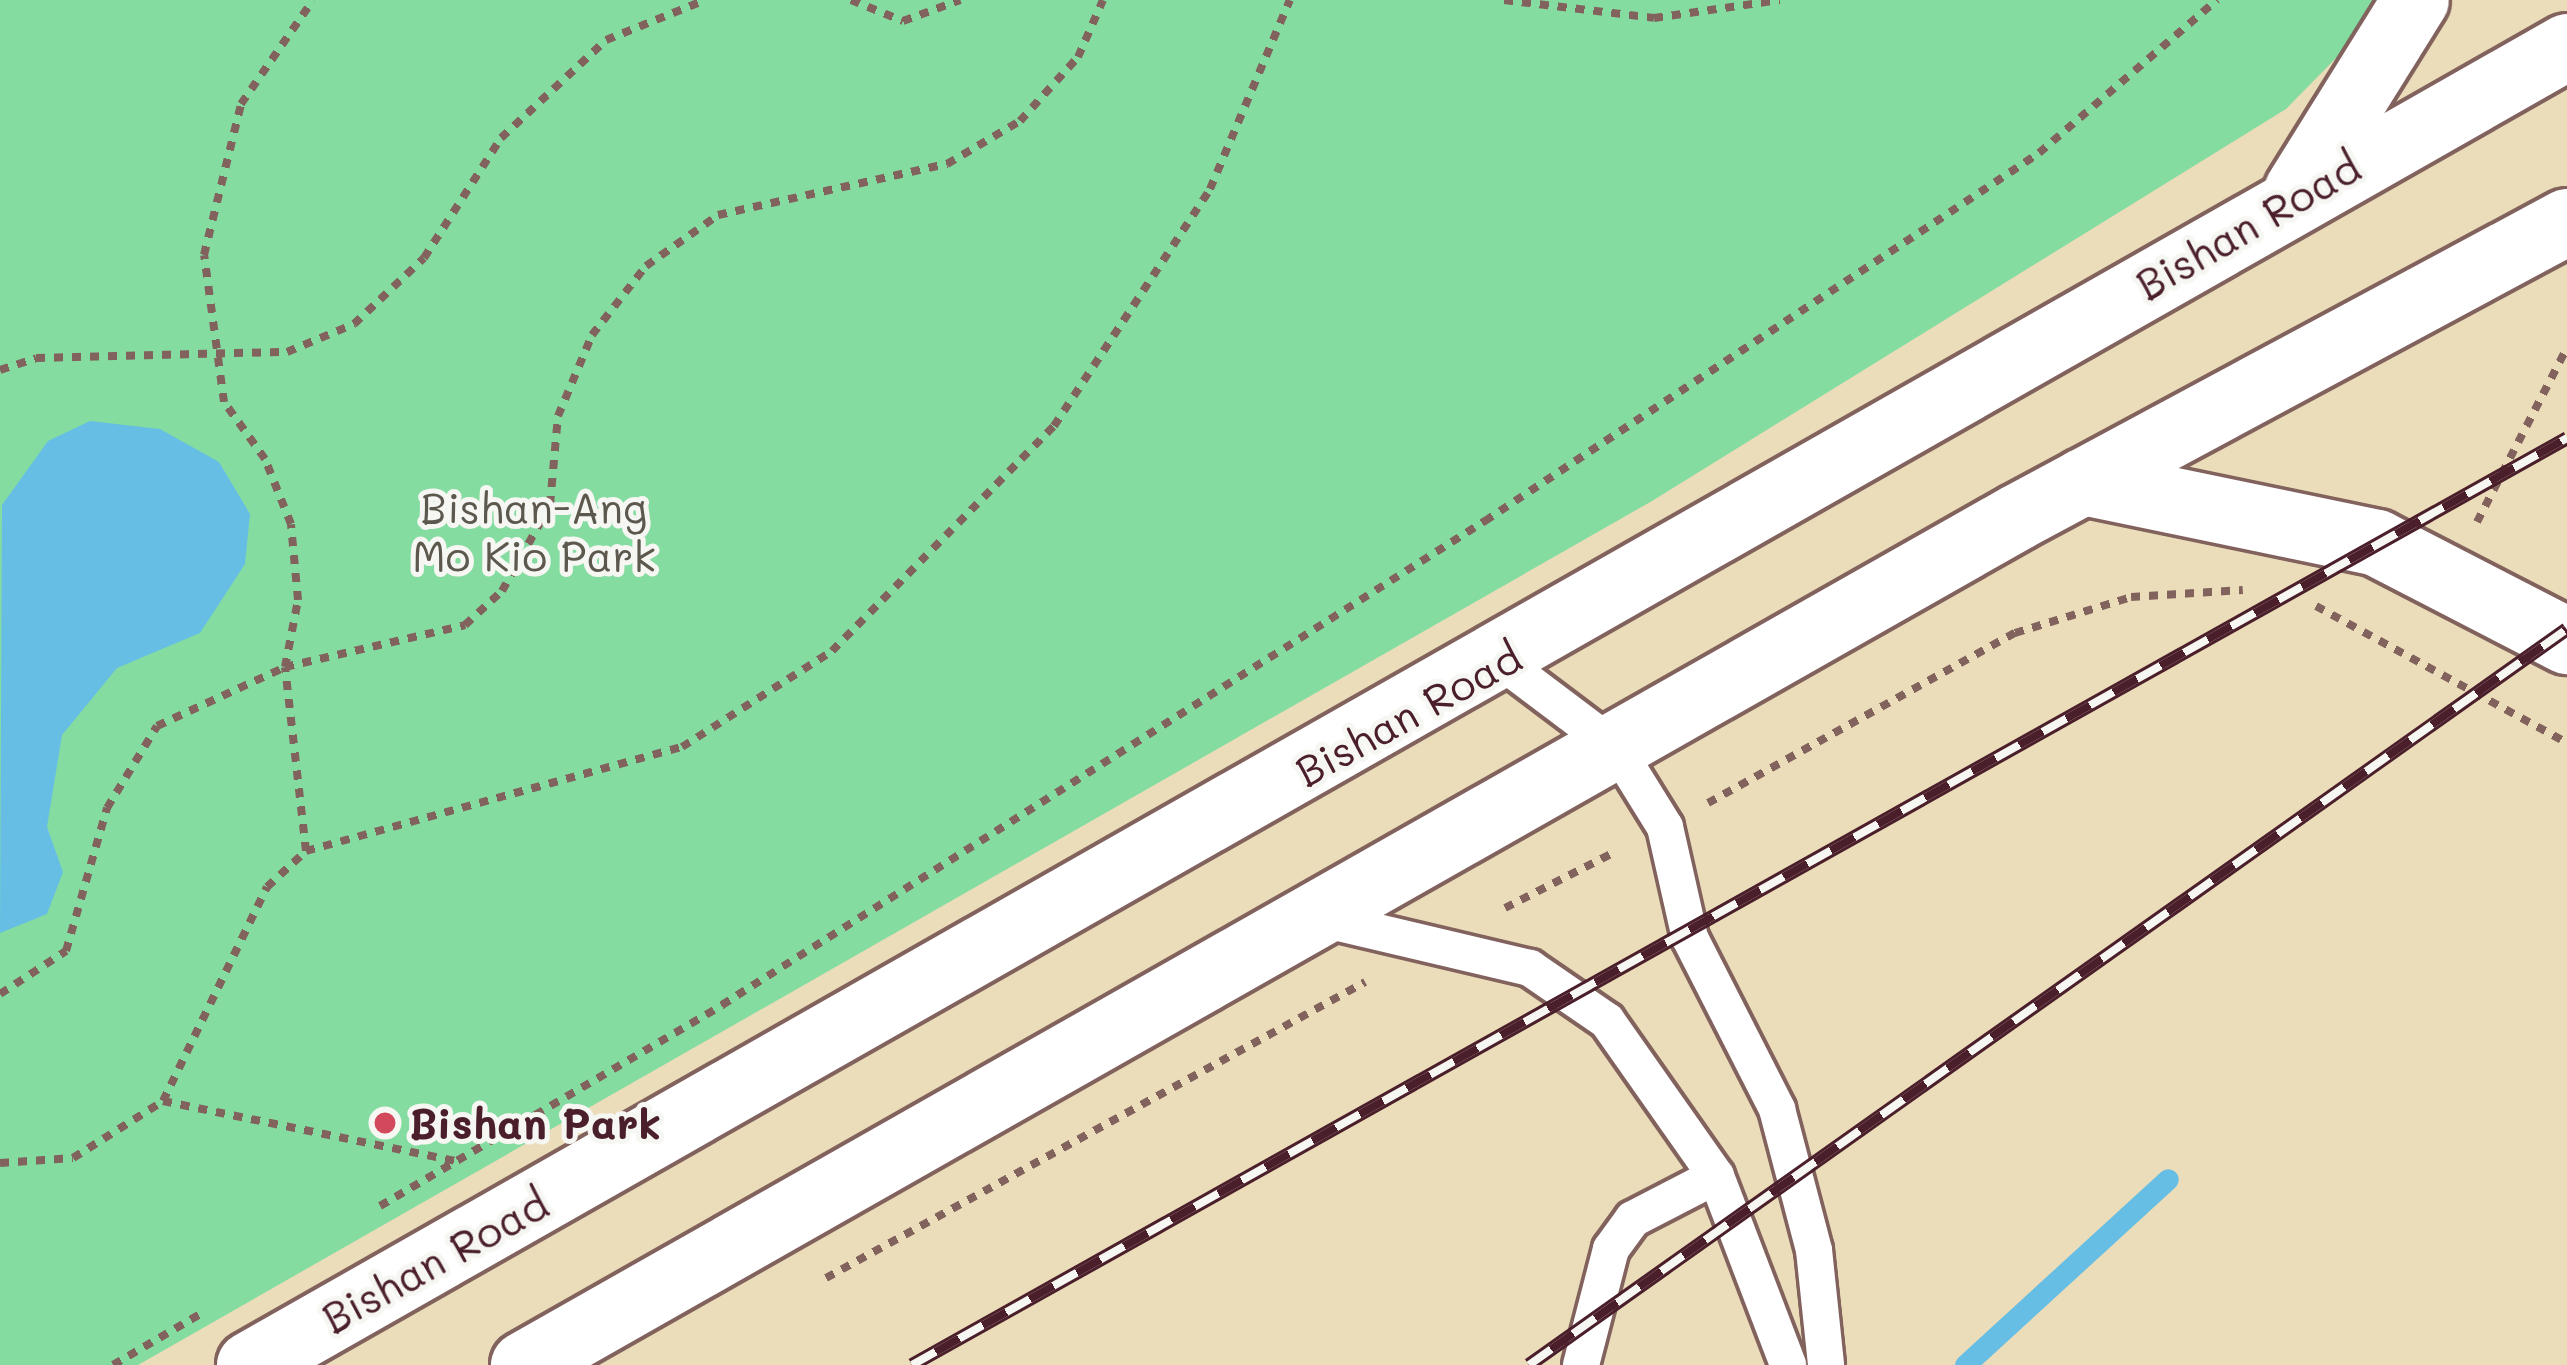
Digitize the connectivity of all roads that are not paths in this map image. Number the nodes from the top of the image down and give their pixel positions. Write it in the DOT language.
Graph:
graph roads {
  1 [pos="2416,0"];
  2 [pos="2558,43"];
  3 [pos="2292,199"];
  4 [pos="2567,222"];
  5 [pos="2083,482"];
  6 [pos="2567,641"];
  7 [pos="1502,662"];
  8 [pos="1616,748"];
  9 [pos="1308,916"];
  10 [pos="1716,1176"];
  11 [pos="250,1365"];
  12 [pos="524,1365"];
  13 [pos="1580,1365"];
  14 [pos="1788,1365"];
  15 [pos="1826,1365"];
  1 -- 3 [label="main road"];
  2 -- 3 [label="main road, Bishan Road"];
  3 -- 7 [label="main road, Bishan Road"];
  4 -- 5 [label="main road"];
  5 -- 6 [label="main road"];
  5 -- 8 [label="main road"];
  7 -- 8 [label="lane"];
  7 -- 11 [label="main road, Bishan Road"];
  8 -- 9 [label="main road"];
  8 -- 15 [label="lane"];
  9 -- 10 [label="lane"];
  9 -- 12 [label="main road"];
  10 -- 13 [label="lane"];
  10 -- 14 [label="lane"];
}
